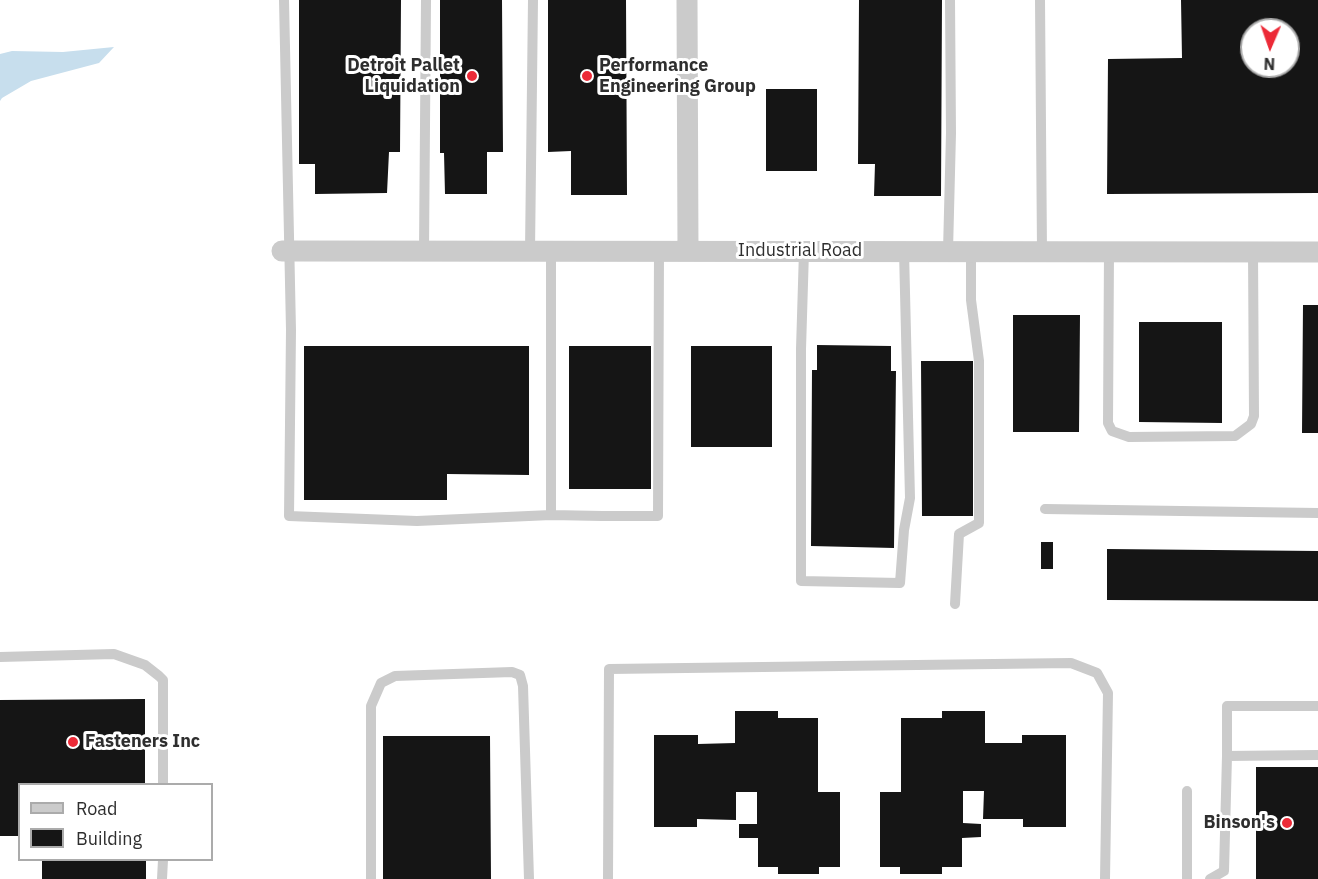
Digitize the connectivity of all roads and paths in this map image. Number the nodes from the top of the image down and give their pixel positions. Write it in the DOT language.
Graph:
graph roads {
  1 [pos="284,0"];
  2 [pos="426,0"];
  3 [pos="533,0"];
  4 [pos="687,0"];
  5 [pos="950,0"];
  6 [pos="1040,0"];
  7 [pos="285,251"];
  8 [pos="424,251"];
  9 [pos="541,251"];
  10 [pos="658,251"];
  11 [pos="688,251"];
  12 [pos="804,251"];
  13 [pos="904,251"];
  14 [pos="948,251"];
  15 [pos="971,251"];
  16 [pos="1042,251"];
  17 [pos="1109,251"];
  18 [pos="1253,252"];
  19 [pos="1318,252"];
  20 [pos="1045,509"];
  21 [pos="1318,513"];
  22 [pos="551,515"];
  23 [pos="955,604"];
  24 [pos="0,657"];
  25 [pos="1318,706"];
  26 [pos="1318,755"];
  27 [pos="1227,756"];
  28 [pos="163,783"];
  29 [pos="1187,791"];
  30 [pos="163,861"];
  31 [pos="162,879"];
  32 [pos="371,879"];
  33 [pos="529,879"];
  34 [pos="608,879"];
  35 [pos="1105,879"];
  36 [pos="1187,879"];
  37 [pos="1210,879"];
  1 -- 7 [label="lane"];
  2 -- 8 [label="lane"];
  3 -- 9 [label="lane"];
  4 -- 11 [label="street"];
  5 -- 14 [label="lane"];
  6 -- 16 [label="lane"];
  7 -- 8 [label="street, Industrial Road"];
  7 -- 22 [label="lane"];
  8 -- 9 [label="street, Industrial Road"];
  9 -- 10 [label="street, Industrial Road"];
  9 -- 22 [label="lane"];
  10 -- 11 [label="street, Industrial Road"];
  10 -- 22 [label="lane"];
  11 -- 12 [label="street, Industrial Road"];
  12 -- 13 [label="street, Industrial Road"];
  12 -- 13 [label="lane"];
  13 -- 14 [label="street, Industrial Road"];
  14 -- 15 [label="street, Industrial Road"];
  15 -- 16 [label="street, Industrial Road"];
  15 -- 23 [label="lane"];
  16 -- 17 [label="street, Industrial Road"];
  17 -- 18 [label="street, Industrial Road"];
  17 -- 18 [label="lane"];
  18 -- 19 [label="street, Industrial Road"];
  20 -- 21 [label="lane"];
  24 -- 28 [label="lane"];
  25 -- 27 [label="lane"];
  26 -- 27 [label="lane"];
  27 -- 37 [label="lane"];
  29 -- 36 [label="lane"];
  30 -- 31 [label="lane"];
  32 -- 33 [label="lane"];
  34 -- 35 [label="lane"];
}
